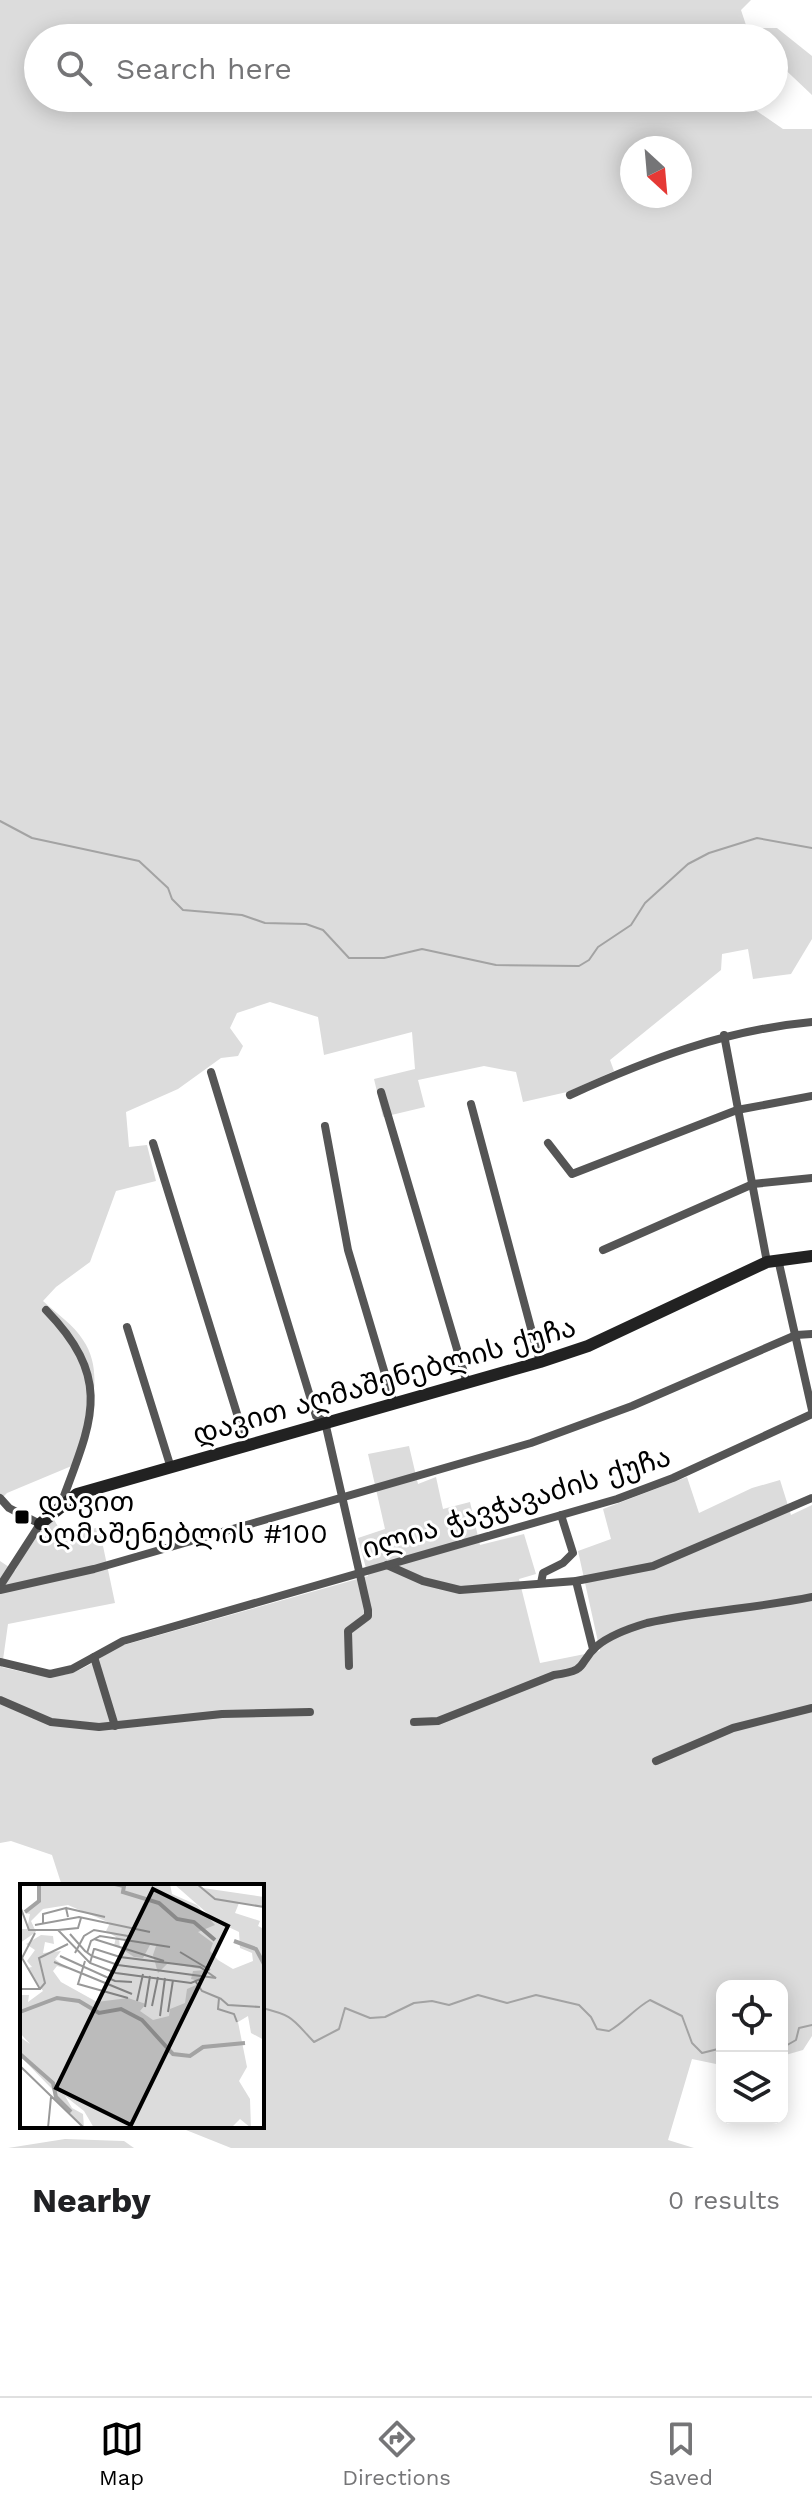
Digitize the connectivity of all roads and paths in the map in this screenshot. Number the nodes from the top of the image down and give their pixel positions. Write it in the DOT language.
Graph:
graph roads {
  1 [pos="812,1022"];
  2 [pos="724,1035"];
  3 [pos="211,1072"];
  4 [pos="381,1092"];
  5 [pos="570,1095"];
  6 [pos="812,1096"];
  7 [pos="471,1104"];
  8 [pos="737,1110"];
  9 [pos="325,1126"];
  10 [pos="153,1143"];
  11 [pos="548,1143"];
  12 [pos="812,1178"];
  13 [pos="753,1184"];
  14 [pos="603,1250"];
  15 [pos="812,1256"];
  16 [pos="773,1261"];
  17 [pos="46,1310"];
  18 [pos="127,1327"];
  19 [pos="812,1334"];
  20 [pos="796,1335"];
  21 [pos="540,1362"];
  22 [pos="467,1383"];
  23 [pos="394,1404"];
  24 [pos="812,1412"];
  25 [pos="325,1422"];
  26 [pos="247,1446"];
  27 [pos="171,1468"];
  28 [pos="0,1498"];
  29 [pos="812,1498"];
  30 [pos="343,1500"];
  31 [pos="61,1504"];
  32 [pos="561,1515"];
  33 [pos="40,1524"];
  34 [pos="387,1565"];
  35 [pos="360,1574"];
  36 [pos="576,1581"];
  37 [pos="541,1583"];
  38 [pos="0,1588"];
  39 [pos="812,1597"];
  40 [pos="593,1649"];
  41 [pos="94,1657"];
  42 [pos="0,1662"];
  43 [pos="349,1666"];
  44 [pos="0,1700"];
  45 [pos="812,1708"];
  46 [pos="310,1712"];
  47 [pos="414,1722"];
  48 [pos="115,1726"];
  49 [pos="656,1761"];
  1 -- 2 [label="street"];
  2 -- 5 [label="street"];
  2 -- 8 [label="street"];
  3 -- 25 [label="street"];
  4 -- 22 [label="street"];
  6 -- 8 [label="street"];
  7 -- 21 [label="street"];
  8 -- 11 [label="street"];
  8 -- 13 [label="street"];
  9 -- 23 [label="street"];
  10 -- 26 [label="street"];
  12 -- 13 [label="street"];
  13 -- 14 [label="street"];
  13 -- 16 [label="street"];
  15 -- 16 [label="street, დავით აღმაშენებლის ქუჩა"];
  16 -- 20 [label="street"];
  16 -- 21 [label="street, დავით აღმაშენებლის ქუჩა"];
  17 -- 31 [label="street"];
  18 -- 27 [label="street"];
  19 -- 20 [label="street"];
  20 -- 24 [label="street"];
  20 -- 30 [label="street"];
  21 -- 22 [label="street, დავით აღმაშენებლის ქუჩა"];
  22 -- 23 [label="street, დავით აღმაშენებლის ქუჩა"];
  23 -- 25 [label="street, დავით აღმაშენებლის ქუჩა"];
  24 -- 32 [label="street, ილია ჭავჭავაძის ქუჩა"];
  25 -- 26 [label="street, დავით აღმაშენებლის ქუჩა"];
  25 -- 30 [label="street"];
  26 -- 27 [label="street, დავით აღმაშენებლის ქუჩა"];
  27 -- 31 [label="street, დავით აღმაშენებლის ქუჩა"];
  28 -- 33 [label="street"];
  29 -- 36 [label="street"];
  30 -- 35 [label="street"];
  30 -- 38 [label="street"];
  31 -- 33 [label="street, დავით აღმაშენებლის ქუჩა"];
  32 -- 34 [label="street, ილია ჭავჭავაძის ქუჩა"];
  32 -- 37 [label="street"];
  33 -- 38 [label="street, დავით აღმაშენებლის ქუჩა"];
  34 -- 35 [label="street, ილია ჭავჭავაძის ქუჩა"];
  34 -- 37 [label="street"];
  35 -- 41 [label="street, ილია ჭავჭავაძის ქუჩა"];
  35 -- 43 [label="street"];
  36 -- 37 [label="street"];
  36 -- 40 [label="street"];
  39 -- 40 [label="street"];
  40 -- 47 [label="street"];
  41 -- 42 [label="street, ილია ჭავჭავაძის ქუჩა"];
  41 -- 48 [label="street"];
  44 -- 48 [label="street"];
  45 -- 49 [label="street"];
  46 -- 48 [label="street"];
}
